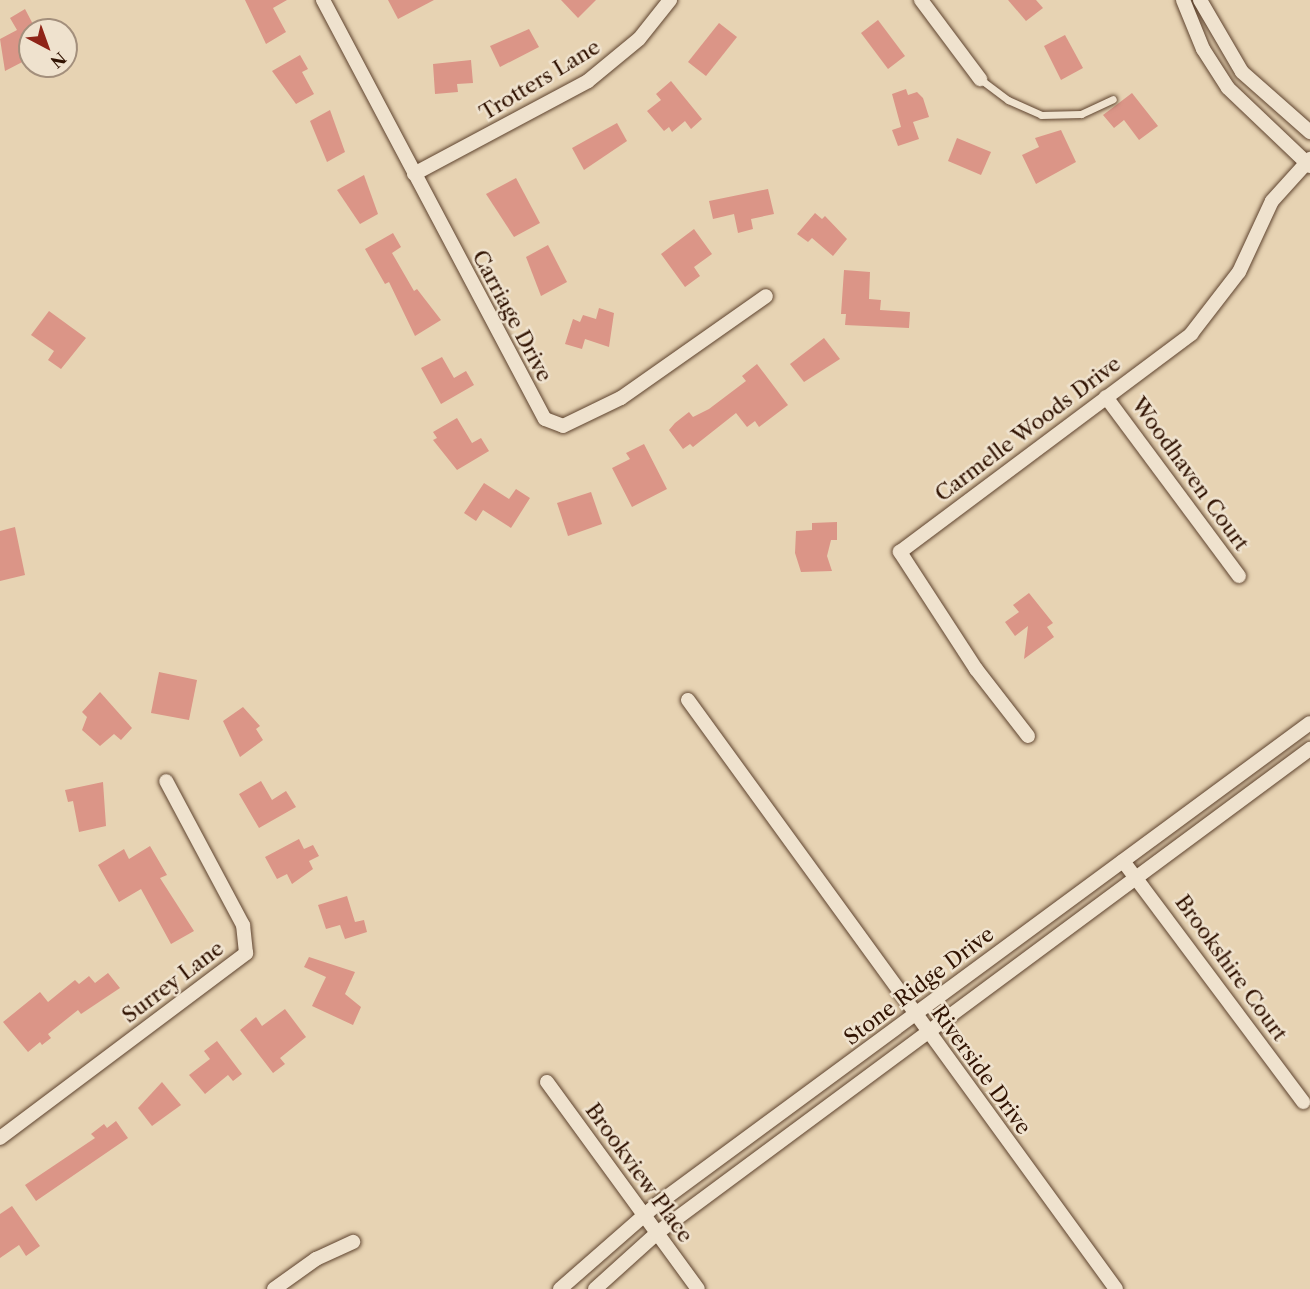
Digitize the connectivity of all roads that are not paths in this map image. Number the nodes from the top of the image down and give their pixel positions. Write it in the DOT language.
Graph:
graph roads {
  1 [pos="323,0"];
  2 [pos="670,0"];
  3 [pos="921,0"];
  4 [pos="1183,0"];
  5 [pos="1200,0"];
  6 [pos="980,79"];
  7 [pos="1113,99"];
  8 [pos="1310,132"];
  9 [pos="1309,163"];
  10 [pos="414,174"];
  11 [pos="766,297"];
  12 [pos="1106,397"];
  13 [pos="1239,576"];
  14 [pos="688,700"];
  15 [pos="1310,723"];
  16 [pos="1028,736"];
  17 [pos="1310,749"];
  18 [pos="166,781"];
  19 [pos="1123,861"];
  20 [pos="1138,878"];
  21 [pos="914,1015"];
  22 [pos="926,1031"];
  23 [pos="547,1082"];
  24 [pos="1303,1102"];
  25 [pos="0,1138"];
  26 [pos="644,1214"];
  27 [pos="657,1233"];
  28 [pos="353,1242"];
  29 [pos="274,1289"];
  30 [pos="560,1289"];
  31 [pos="595,1289"];
  32 [pos="698,1289"];
  33 [pos="1116,1289"];
  1 -- 10 [label="street, Carriage Drive"];
  2 -- 10 [label="street, Trotters Lane"];
  3 -- 6 [label="street"];
  4 -- 9 [label="street"];
  5 -- 8 [label="street"];
  6 -- 7 [label="lane"];
  9 -- 12 [label="street, Carmelle Woods Drive"];
  10 -- 11 [label="street, Carriage Drive"];
  12 -- 13 [label="street, Woodhaven Court"];
  12 -- 16 [label="street, Carmelle Woods Drive"];
  14 -- 21 [label="street, Riverside Drive"];
  15 -- 19 [label="street, Stone Ridge Drive"];
  17 -- 20 [label="street, Stone Ridge Drive"];
  18 -- 25 [label="street, Surrey Lane"];
  19 -- 20 [label="street, Brookshire Court"];
  19 -- 21 [label="street, Stone Ridge Drive"];
  20 -- 22 [label="street, Stone Ridge Drive"];
  20 -- 24 [label="street, Brookshire Court"];
  21 -- 22 [label="street, Riverside Drive"];
  21 -- 26 [label="street, Stone Ridge Drive"];
  22 -- 27 [label="street, Stone Ridge Drive"];
  22 -- 33 [label="street, Riverside Drive"];
  23 -- 26 [label="street, Brookview Place"];
  26 -- 27 [label="street, Brookview Place"];
  26 -- 30 [label="street, Stone Ridge Drive"];
  27 -- 31 [label="street, Stone Ridge Drive"];
  27 -- 32 [label="street, Brookview Place"];
  28 -- 29 [label="street"];
}
